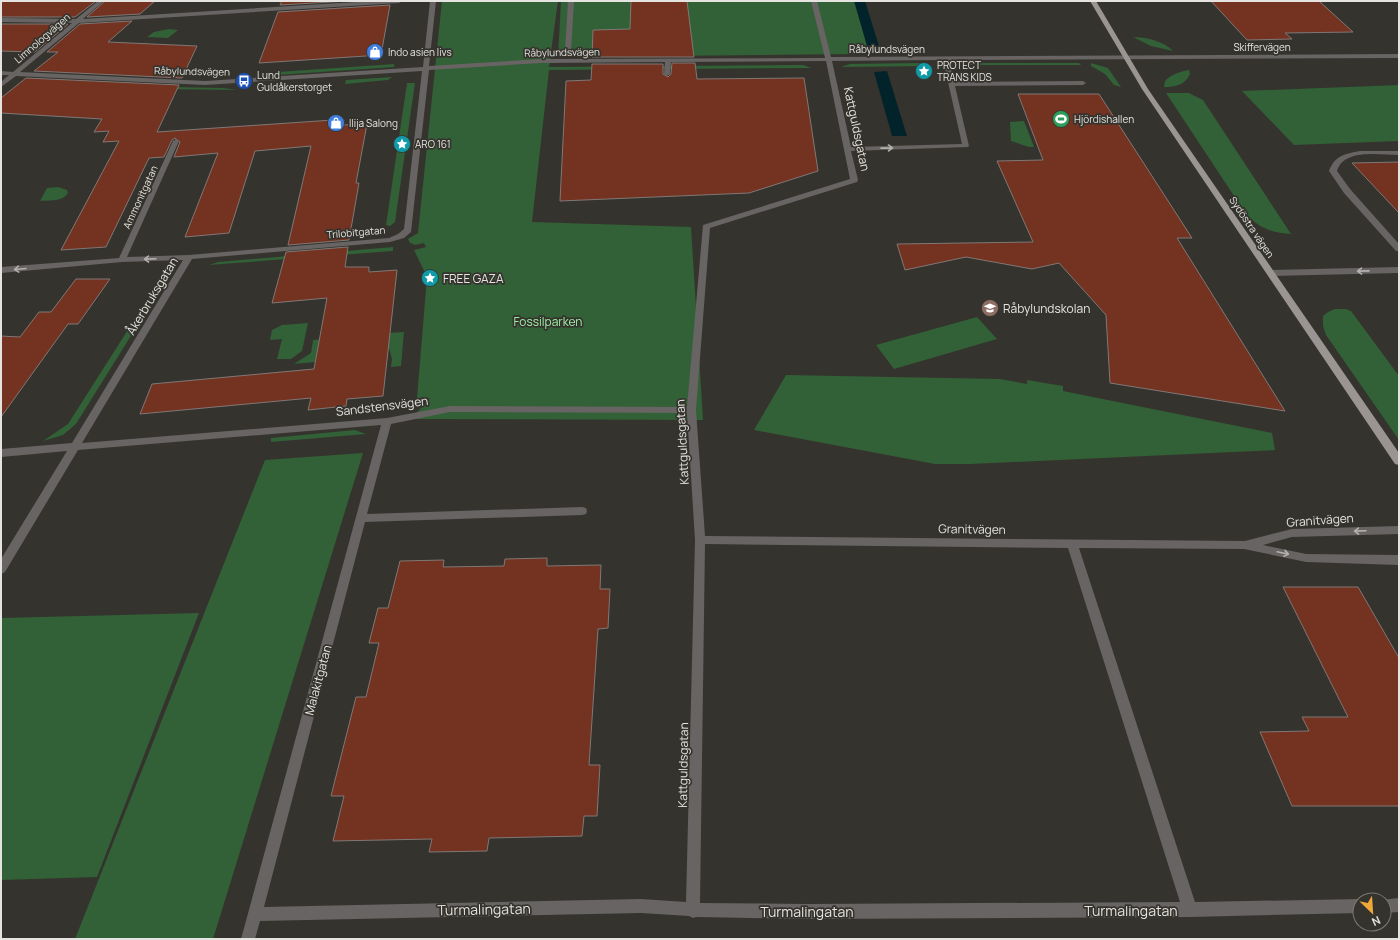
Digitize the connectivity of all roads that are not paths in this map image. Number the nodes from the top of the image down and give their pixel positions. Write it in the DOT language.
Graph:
graph roads {
  1 [pos="101,1"];
  2 [pos="399,1"];
  3 [pos="433,1"];
  4 [pos="571,1"];
  5 [pos="814,1"];
  6 [pos="1092,1"];
  7 [pos="1,20"];
  8 [pos="76,21"];
  9 [pos="568,51"];
  10 [pos="1399,56"];
  11 [pos="1125,58"];
  12 [pos="946,59"];
  13 [pos="828,60"];
  14 [pos="668,61"];
  15 [pos="426,69"];
  16 [pos="1,73"];
  17 [pos="14,74"];
  18 [pos="668,74"];
  19 [pos="1083,83"];
  20 [pos="951,84"];
  21 [pos="1,85"];
  22 [pos="176,141"];
  23 [pos="848,149"];
  24 [pos="1399,153"];
  25 [pos="1399,249"];
  26 [pos="189,257"];
  27 [pos="122,260"];
  28 [pos="1,270"];
  29 [pos="1399,270"];
  30 [pos="1271,273"];
  31 [pos="691,410"];
  32 [pos="387,420"];
  33 [pos="76,446"];
  34 [pos="1,453"];
  35 [pos="1399,461"];
  36 [pos="582,511"];
  37 [pos="361,518"];
  38 [pos="1399,530"];
  39 [pos="700,540"];
  40 [pos="1072,543"];
  41 [pos="1244,545"];
  42 [pos="1399,560"];
  43 [pos="1,569"];
  44 [pos="1352,906"];
  45 [pos="1190,910"];
  46 [pos="693,911"];
  47 [pos="255,914"];
  48 [pos="248,939"];
  1 -- 8 [label="street, Limnologvägen"];
  2 -- 8 [label="street"];
  3 -- 15 [label="street, Trilobitgatan"];
  4 -- 9 [label="street"];
  5 -- 13 [label="street, Kattguldsgatan"];
  6 -- 11 [label="main road, Sydöstra vägen"];
  7 -- 8 [label="street"];
  8 -- 17 [label="street, Limnologvägen"];
  10 -- 11 [label="street, Skiffervägen"];
  11 -- 12 [label="street, Råbylundsvägen"];
  11 -- 30 [label="main road, Sydöstra vägen"];
  12 -- 13 [label="street, Råbylundsvägen"];
  12 -- 20 [label="street"];
  13 -- 14 [label="street, Råbylundsvägen"];
  13 -- 23 [label="street, Kattguldsgatan"];
  14 -- 15 [label="street, Råbylundsvägen"];
  14 -- 18 [label="street"];
  15 -- 17 [label="street, Råbylundsvägen"];
  15 -- 26 [label="street, Trilobitgatan"];
  16 -- 17 [label="street, Råbylundsvägen"];
  17 -- 21 [label="street, Limnologvägen"];
  19 -- 20 [label="street"];
  23 -- 20 [label="street, one-way"];
  22 -- 27 [label="street, Ammonitgatan"];
  23 -- 31 [label="street, Kattguldsgatan"];
  24 -- 25 [label="street"];
  26 -- 27 [label="street, Åkerbruksgatan, one-way"];
  26 -- 33 [label="street, Åkerbruksgatan"];
  27 -- 28 [label="street, Åkerbruksgatan, one-way"];
  29 -- 30 [label="street, one-way"];
  30 -- 35 [label="main road, Sydöstra vägen"];
  31 -- 32 [label="street, Sandstensvägen"];
  31 -- 39 [label="street, Kattguldsgatan"];
  32 -- 33 [label="street, Sandstensvägen"];
  32 -- 37 [label="street, Malakitgatan"];
  33 -- 34 [label="street, Sandstensvägen"];
  33 -- 43 [label="street, Åkerbruksgatan"];
  36 -- 37 [label="street"];
  37 -- 47 [label="street, Malakitgatan"];
  38 -- 41 [label="street, Granitvägen, one-way"];
  39 -- 40 [label="street, Granitvägen"];
  39 -- 46 [label="street, Kattguldsgatan"];
  40 -- 41 [label="street, Granitvägen"];
  40 -- 45 [label="street"];
  41 -- 42 [label="street, Granitvägen, one-way"];
  44 -- 45 [label="street, Turmalingatan"];
  45 -- 46 [label="street, Turmalingatan"];
  46 -- 47 [label="street, Turmalingatan"];
  47 -- 48 [label="street, Malakitgatan"];
}
